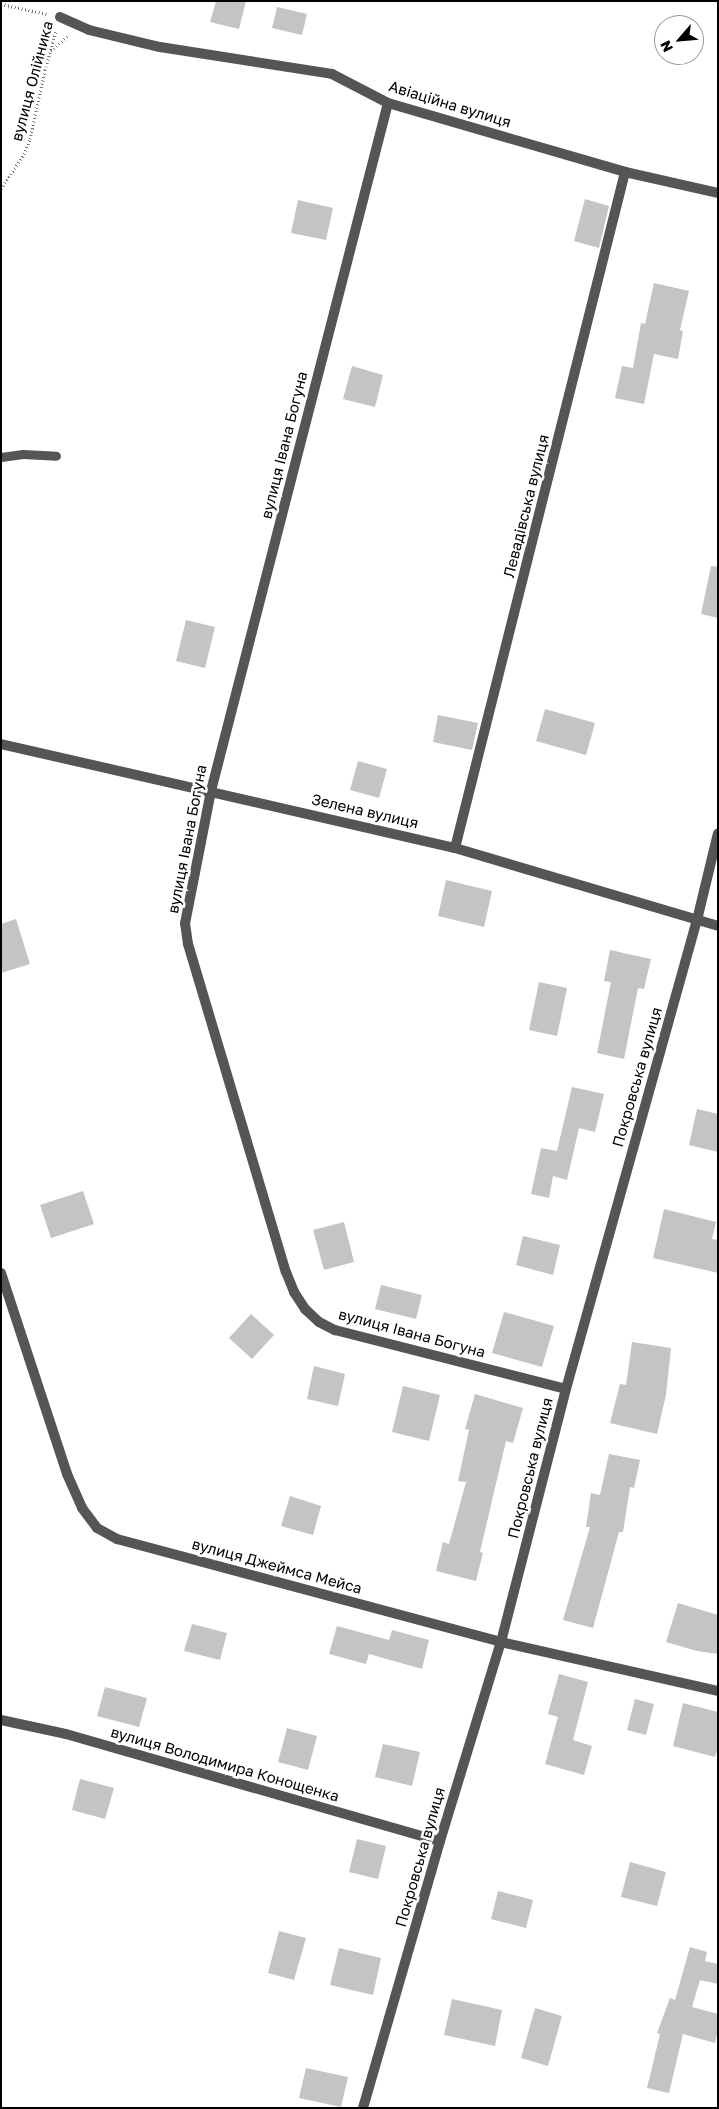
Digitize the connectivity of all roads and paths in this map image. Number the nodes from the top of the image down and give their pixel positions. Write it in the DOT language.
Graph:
graph roads {
  1 [pos="1,4"];
  2 [pos="60,17"];
  3 [pos="388,103"];
  4 [pos="625,172"];
  5 [pos="1,189"];
  6 [pos="718,193"];
  7 [pos="56,456"];
  8 [pos="1,457"];
  9 [pos="1,744"];
  10 [pos="211,791"];
  11 [pos="718,833"];
  12 [pos="455,848"];
  13 [pos="696,920"];
  14 [pos="718,926"];
  15 [pos="1,1273"];
  16 [pos="566,1388"];
  17 [pos="501,1642"];
  18 [pos="718,1691"];
  19 [pos="1,1720"];
  20 [pos="440,1841"];
  21 [pos="363,2108"];
  1 -- 2 [label="path"];
  2 -- 3 [label="street, Авіаційна вулиця"];
  2 -- 5 [label="path, вулиця Олійника"];
  3 -- 4 [label="street, Авіаційна вулиця"];
  3 -- 10 [label="street, вулиця Івана Богуна"];
  4 -- 6 [label="street, Авіаційна вулиця"];
  4 -- 12 [label="street, Левадівська вулиця"];
  7 -- 8 [label="lane"];
  9 -- 10 [label="street, Зелена вулиця"];
  10 -- 12 [label="street, Зелена вулиця"];
  10 -- 16 [label="street, вулиця Івана Богуна"];
  11 -- 13 [label="street, Покровська вулиця"];
  12 -- 13 [label="street, Зелена вулиця"];
  13 -- 14 [label="street, Зелена вулиця"];
  13 -- 16 [label="street, Покровська вулиця"];
  15 -- 17 [label="street, вулиця Джеймса Мейса"];
  16 -- 17 [label="street, Покровська вулиця"];
  17 -- 18 [label="street, вулиця Джеймса Мейса"];
  17 -- 20 [label="street, Покровська вулиця"];
  19 -- 20 [label="street, вулиця Володимира Конощенка"];
  20 -- 21 [label="street, Покровська вулиця"];
}
